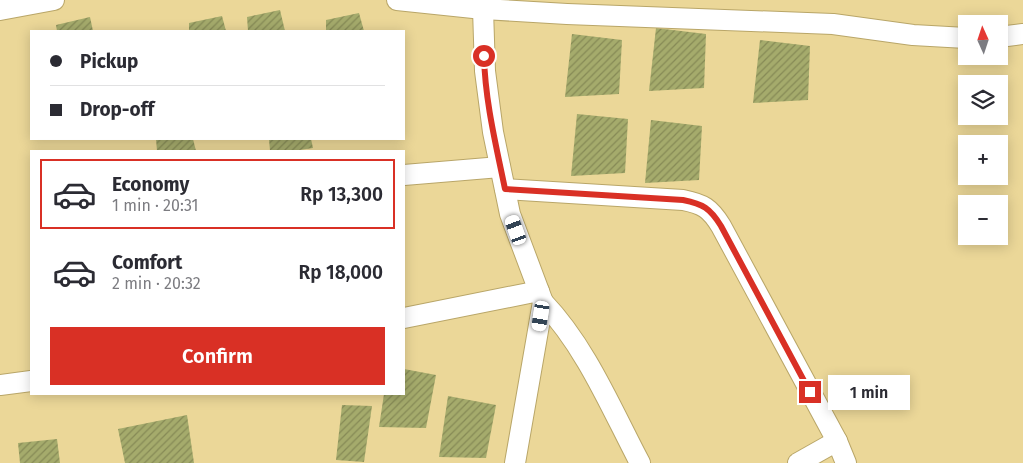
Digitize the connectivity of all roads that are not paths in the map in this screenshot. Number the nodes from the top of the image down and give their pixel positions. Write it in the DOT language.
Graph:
graph roads {
  1 [pos="54,0"];
  2 [pos="397,0"];
  3 [pos="565,7"];
  4 [pos="483,9"];
  5 [pos="0,10"];
  6 [pos="1023,34"];
  7 [pos="1008,36"];
  8 [pos="958,38"];
  9 [pos="500,167"];
  10 [pos="405,175"];
  11 [pos="505,189"];
  12 [pos="541,297"];
  13 [pos="405,318"];
  14 [pos="30,381"];
  15 [pos="0,385"];
  16 [pos="836,442"];
  17 [pos="515,463"];
  18 [pos="640,463"];
  19 [pos="798,463"];
  20 [pos="846,463"];
  1 -- 5 [label="street"];
  2 -- 4 [label="street"];
  3 -- 4 [label="street"];
  3 -- 8 [label="street"];
  4 -- 9 [label="street"];
  6 -- 7 [label="street"];
  9 -- 10 [label="street"];
  9 -- 11 [label="street"];
  11 -- 12 [label="street"];
  11 -- 16 [label="street"];
  12 -- 13 [label="street"];
  12 -- 17 [label="street"];
  12 -- 18 [label="street"];
  14 -- 15 [label="street"];
  16 -- 19 [label="street"];
  16 -- 20 [label="street"];
}
